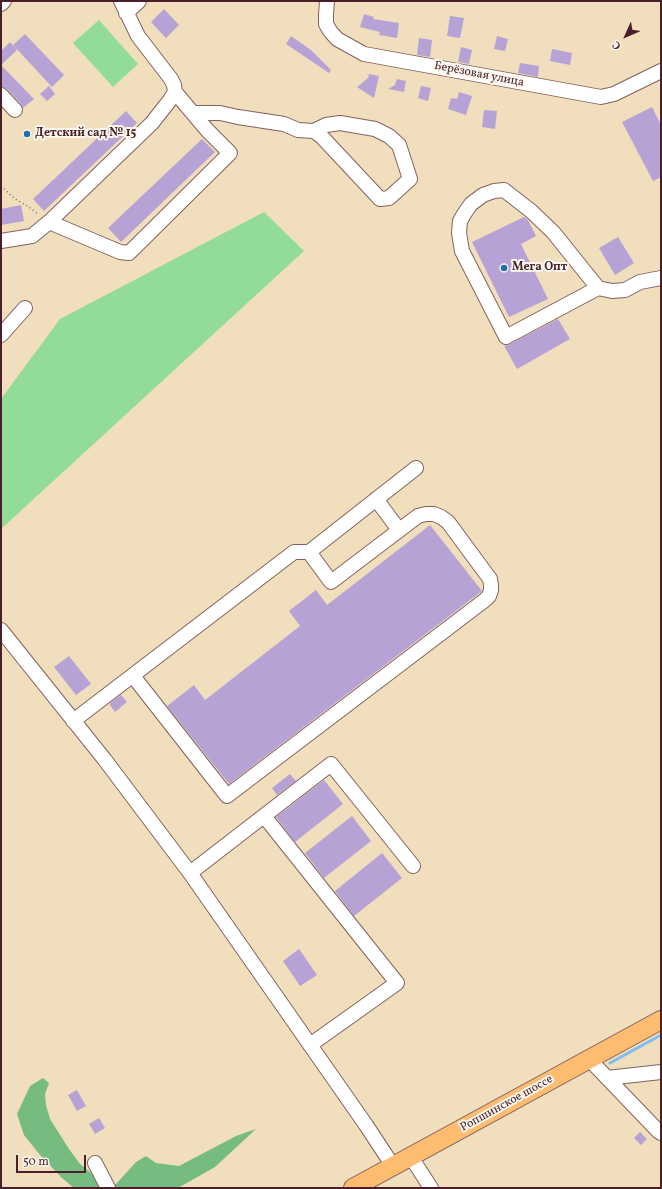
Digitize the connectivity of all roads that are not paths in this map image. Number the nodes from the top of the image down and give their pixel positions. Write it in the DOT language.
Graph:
graph roads {
  1 [pos="4,1"];
  2 [pos="139,1"];
  3 [pos="327,1"];
  4 [pos="1,4"];
  5 [pos="124,7"];
  6 [pos="661,71"];
  7 [pos="174,92"];
  8 [pos="1,95"];
  9 [pos="15,110"];
  10 [pos="193,113"];
  11 [pos="314,131"];
  12 [pos="44,219"];
  13 [pos="1,241"];
  14 [pos="661,278"];
  15 [pos="598,288"];
  16 [pos="25,308"];
  17 [pos="1,335"];
  18 [pos="416,468"];
  19 [pos="376,500"];
  20 [pos="399,530"];
  21 [pos="309,552"];
  22 [pos="1,630"];
  23 [pos="133,676"];
  24 [pos="74,721"];
  25 [pos="264,816"];
  26 [pos="413,866"];
  27 [pos="190,873"];
  28 [pos="661,1020"];
  29 [pos="310,1045"];
  30 [pos="589,1059"];
  31 [pos="661,1072"];
  32 [pos="607,1078"];
  33 [pos="661,1133"];
  34 [pos="411,1157"];
  35 [pos="95,1163"];
  36 [pos="393,1166"];
  37 [pos="108,1188"];
  38 [pos="353,1188"];
  39 [pos="431,1188"];
  1 -- 4 [label="street"];
  2 -- 5 [label="street"];
  3 -- 6 [label="street, Берёзовая улица"];
  5 -- 7 [label="street"];
  7 -- 10 [label="street"];
  7 -- 12 [label="street"];
  8 -- 9 [label="street"];
  10 -- 11 [label="street"];
  10 -- 12 [label="street"];
  11 -- 11 [label="street"];
  12 -- 13 [label="street"];
  14 -- 15 [label="street"];
  15 -- 15 [label="street"];
  16 -- 17 [label="street"];
  18 -- 19 [label="street"];
  19 -- 20 [label="street"];
  19 -- 21 [label="street"];
  20 -- 21 [label="street"];
  20 -- 23 [label="street"];
  21 -- 23 [label="street"];
  22 -- 24 [label="street"];
  23 -- 24 [label="street"];
  24 -- 27 [label="street"];
  25 -- 26 [label="street"];
  25 -- 27 [label="street"];
  25 -- 29 [label="street"];
  27 -- 29 [label="street"];
  28 -- 30 [label="main road, Ропшинское шоссе"];
  29 -- 36 [label="street"];
  30 -- 32 [label="street"];
  30 -- 34 [label="main road, Ропшинское шоссе"];
  31 -- 32 [label="street"];
  32 -- 33 [label="street"];
  34 -- 36 [label="main road, Ропшинское шоссе"];
  34 -- 39 [label="street"];
  35 -- 37 [label="street"];
  36 -- 38 [label="main road, Ропшинское шоссе"];
}
